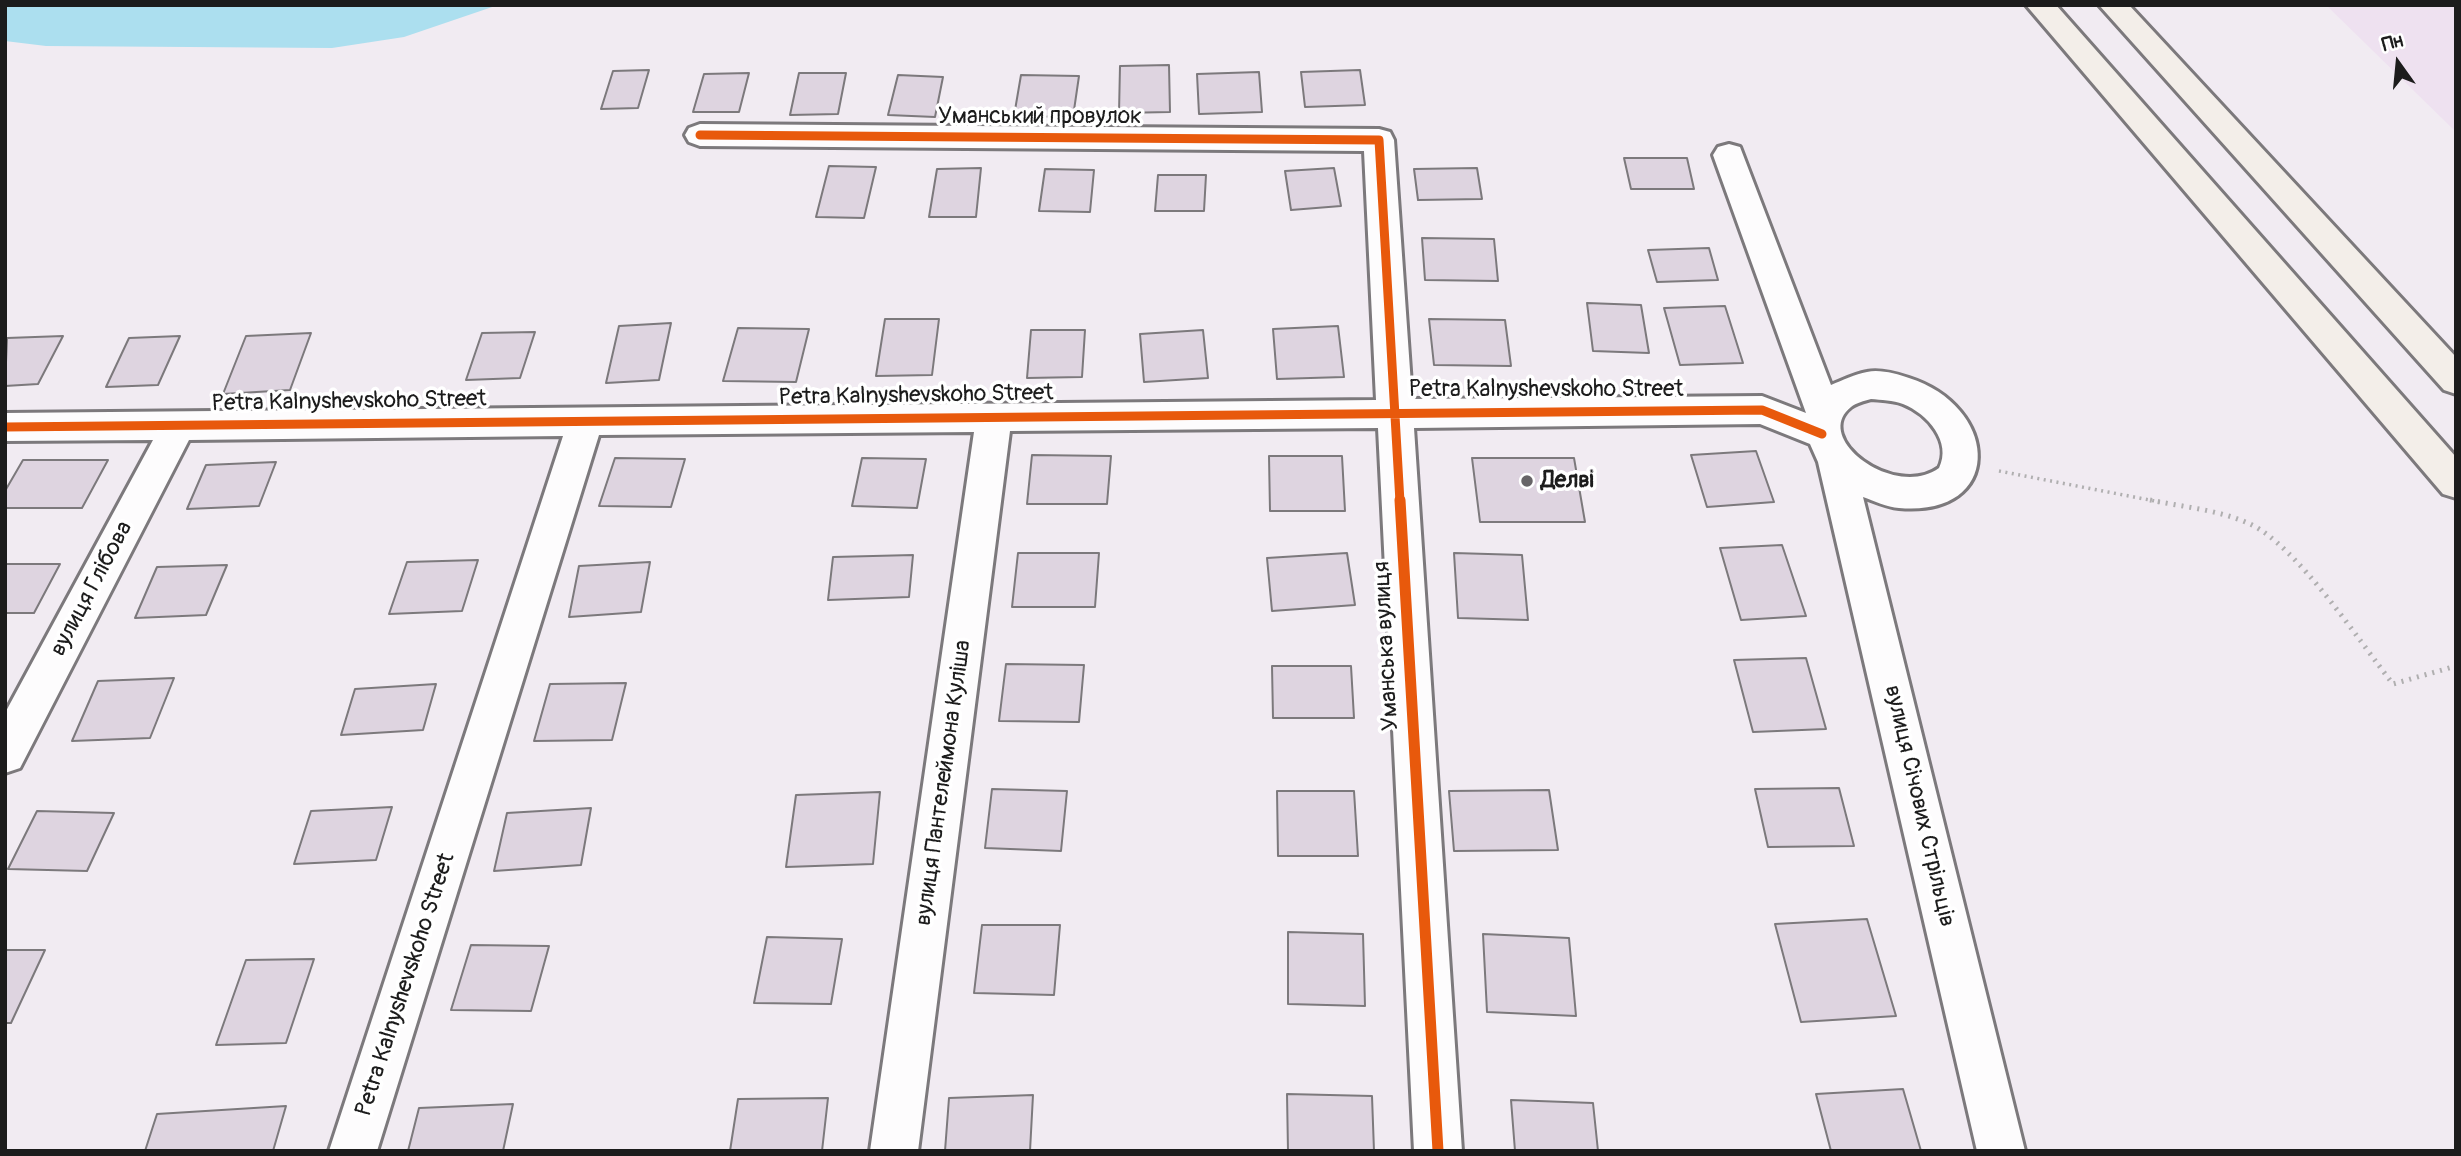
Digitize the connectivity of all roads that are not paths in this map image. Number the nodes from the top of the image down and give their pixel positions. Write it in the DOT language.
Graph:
graph roads {
  1 [pos="2040,5"];
  2 [pos="2113,5"];
  3 [pos="700,135"];
  4 [pos="1379,140"];
  5 [pos="1729,155"];
  6 [pos="2456,380"];
  7 [pos="1394,413"];
  8 [pos="994,416"];
  9 [pos="586,420"];
  10 [pos="179,425"];
  11 [pos="5,426"];
  12 [pos="1827,436"];
  13 [pos="2456,483"];
  14 [pos="5,754"];
  15 [pos="353,1151"];
  16 [pos="894,1151"];
  17 [pos="1438,1151"];
  18 [pos="2001,1151"];
  1 -- 13 [label="highway"];
  2 -- 6 [label="highway"];
  3 -- 4 [label="street, Уманський провулок"];
  4 -- 7 [label="street, Уманська вулиця"];
  5 -- 12 [label="street, вулиця Січових Стрільців"];
  7 -- 8 [label="street, Petra Kalnyshevskoho Street"];
  7 -- 12 [label="street, Petra Kalnyshevskoho Street"];
  7 -- 17 [label="street, Уманська вулиця"];
  8 -- 9 [label="street, Petra Kalnyshevskoho Street"];
  8 -- 16 [label="street, вулиця Пантелеймона Куліша"];
  9 -- 10 [label="street, Petra Kalnyshevskoho Street"];
  9 -- 15 [label="street, Petra Kalnyshevskoho Street"];
  10 -- 11 [label="street, Petra Kalnyshevskoho Street"];
  10 -- 14 [label="street, вулиця Глібова"];
  12 -- 12 [label="street"];
  12 -- 18 [label="street, вулиця Січових Стрільців"];
}
